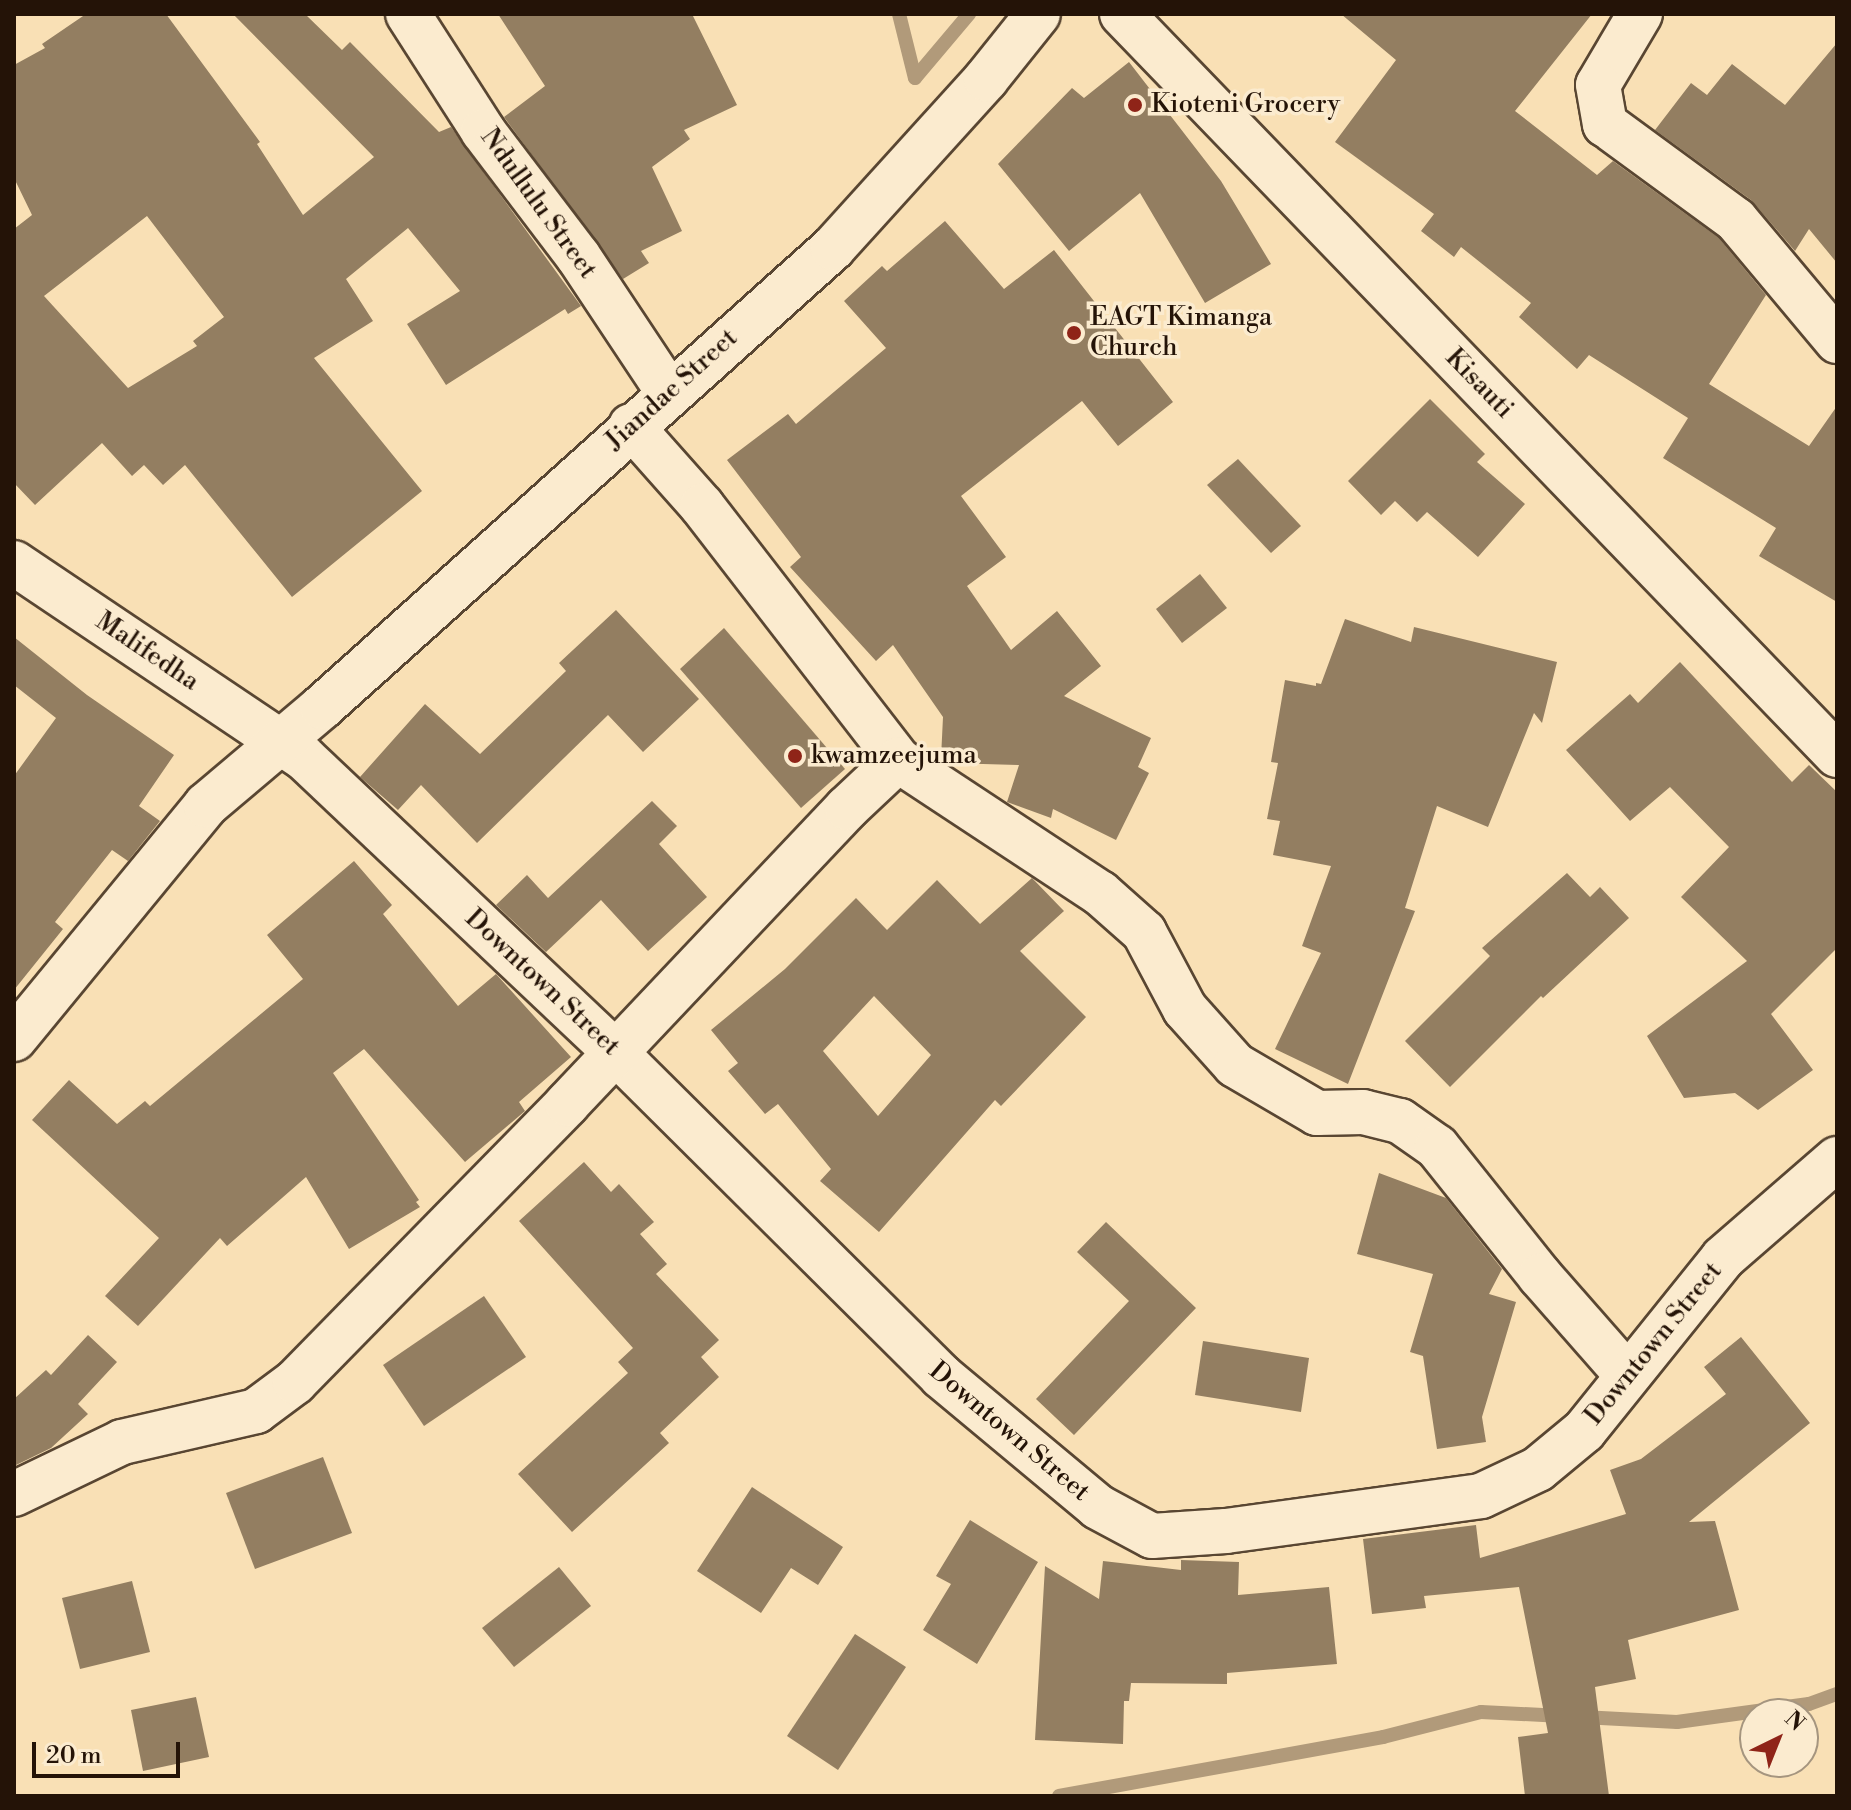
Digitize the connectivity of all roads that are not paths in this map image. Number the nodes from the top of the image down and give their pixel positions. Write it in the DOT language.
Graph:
graph roads {
  1 [pos="408,14"];
  2 [pos="1038,14"];
  3 [pos="1122,14"];
  4 [pos="1640,14"];
  5 [pos="1837,341"];
  6 [pos="669,393"];
  7 [pos="631,426"];
  8 [pos="14,563"];
  9 [pos="281,741"];
  10 [pos="1837,755"];
  11 [pos="898,760"];
  12 [pos="14,1039"];
  13 [pos="615,1052"];
  14 [pos="1837,1159"];
  15 [pos="1627,1375"];
  16 [pos="14,1494"];
  1 -- 6 [label="street, Ndullulu Street"];
  2 -- 6 [label="street, Jiandae Street"];
  3 -- 10 [label="street, Kisauti"];
  4 -- 5 [label="street"];
  6 -- 7 [label="street, Jiandae Street"];
  7 -- 9 [label="street, Jiandae Street"];
  7 -- 11 [label="street"];
  8 -- 9 [label="street, Malifedha"];
  9 -- 12 [label="street, Jiandae Street"];
  9 -- 13 [label="street, Downtown Street"];
  11 -- 13 [label="street"];
  11 -- 15 [label="street"];
  13 -- 15 [label="street, Downtown Street"];
  13 -- 16 [label="street"];
  14 -- 15 [label="street, Downtown Street"];
}
